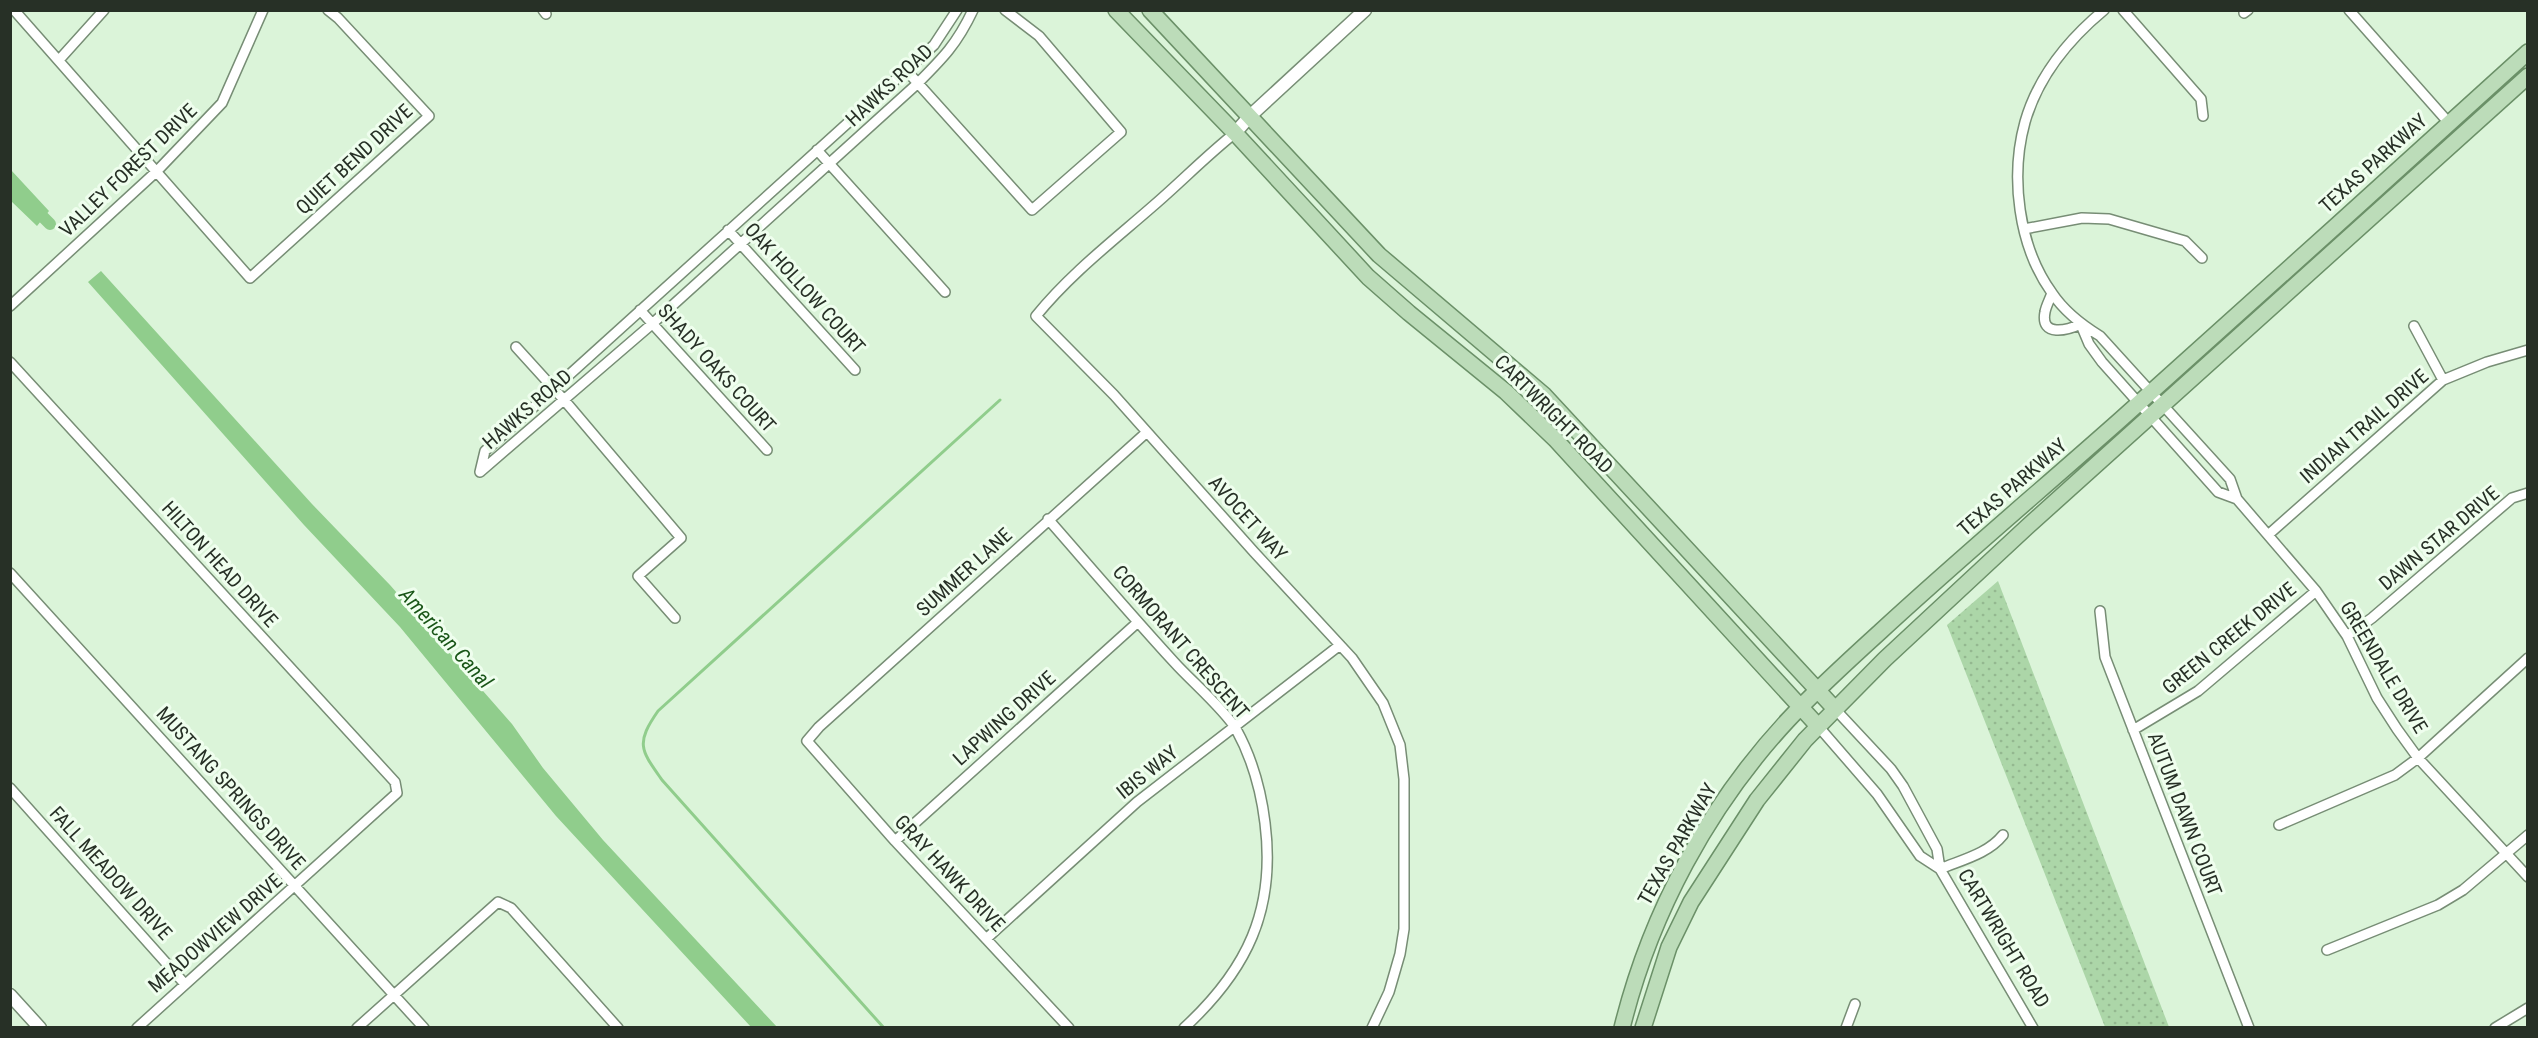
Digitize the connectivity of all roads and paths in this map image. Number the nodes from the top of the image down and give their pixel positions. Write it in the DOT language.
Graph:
graph roads {
  1 [pos="14,10"];
  2 [pos="104,10"];
  3 [pos="263,10"];
  4 [pos="328,10"];
  5 [pos="957,10"];
  6 [pos="973,10"];
  7 [pos="1005,10"];
  8 [pos="1116,10"];
  9 [pos="1150,10"];
  10 [pos="1365,10"];
  11 [pos="2104,10"];
  12 [pos="2123,10"];
  13 [pos="2349,10"];
  14 [pos="2528,52"];
  15 [pos="59,60"];
  16 [pos="906,70"];
  17 [pos="2528,76"];
  18 [pos="917,84"];
  19 [pos="1250,116"];
  20 [pos="2203,116"];
  21 [pos="2449,123"];
  22 [pos="1235,133"];
  23 [pos="817,150"];
  24 [pos="830,164"];
  25 [pos="157,171"];
  26 [pos="2024,229"];
  27 [pos="728,230"];
  28 [pos="741,244"];
  29 [pos="2202,258"];
  30 [pos="945,292"];
  31 [pos="2052,293"];
  32 [pos="1423,295"];
  33 [pos="10,306"];
  34 [pos="640,310"];
  35 [pos="1409,313"];
  36 [pos="652,324"];
  37 [pos="2081,324"];
  38 [pos="2414,326"];
  39 [pos="516,347"];
  40 [pos="2528,350"];
  41 [pos="10,362"];
  42 [pos="855,370"];
  43 [pos="2443,380"];
  44 [pos="553,388"];
  45 [pos="2151,391"];
  46 [pos="565,401"];
  47 [pos="2139,403"];
  48 [pos="2163,404"];
  49 [pos="2151,415"];
  50 [pos="1570,423"];
  51 [pos="1147,432"];
  52 [pos="1555,439"];
  53 [pos="767,450"];
  54 [pos="2528,493"];
  55 [pos="2237,499"];
  56 [pos="1048,519"];
  57 [pos="1664,525"];
  58 [pos="2268,535"];
  59 [pos="1648,541"];
  60 [pos="10,573"];
  61 [pos="2316,591"];
  62 [pos="2100,611"];
  63 [pos="675,618"];
  64 [pos="1138,622"];
  65 [pos="2347,636"];
  66 [pos="1340,645"];
  67 [pos="2528,658"];
  68 [pos="1817,691"];
  69 [pos="1800,707"];
  70 [pos="1835,709"];
  71 [pos="1234,726"];
  72 [pos="1818,726"];
  73 [pos="2133,730"];
  74 [pos="807,741"];
  75 [pos="2418,758"];
  76 [pos="10,788"];
  77 [pos="397,794"];
  78 [pos="2279,825"];
  79 [pos="2003,835"];
  80 [pos="2528,835"];
  81 [pos="895,841"];
  82 [pos="2507,854"];
  83 [pos="1940,869"];
  84 [pos="2528,877"];
  85 [pos="296,886"];
  86 [pos="986,939"];
  87 [pos="2327,950"];
  88 [pos="184,983"];
  89 [pos="394,994"];
  90 [pos="10,995"];
  91 [pos="1855,1004"];
  92 [pos="2528,1008"];
  93 [pos="40,1028"];
  94 [pos="137,1028"];
  95 [pos="357,1028"];
  96 [pos="424,1028"];
  97 [pos="618,1028"];
  98 [pos="1069,1028"];
  99 [pos="1184,1028"];
  100 [pos="1372,1028"];
  101 [pos="1622,1028"];
  102 [pos="1643,1028"];
  103 [pos="1846,1028"];
  104 [pos="2033,1028"];
  105 [pos="2249,1028"];
  106 [pos="2495,1028"];
  1 -- 15 [label="street"];
  2 -- 15 [label="street"];
  3 -- 25 [label="street, VALLEY FOREST DRIVE"];
  4 -- 25 [label="street, QUIET BEND DRIVE"];
  5 -- 16 [label="street, HAWKS ROAD"];
  6 -- 18 [label="street, HAWKS ROAD"];
  7 -- 18 [label="street"];
  8 -- 22 [label="main road, CARTWRIGHT ROAD"];
  9 -- 19 [label="main road, CARTWRIGHT ROAD"];
  10 -- 19 [label="street"];
  11 -- 26 [label="street"];
  12 -- 20 [label="street"];
  13 -- 21 [label="street"];
  14 -- 21 [label="main road, TEXAS PARKWAY"];
  15 -- 25 [label="street"];
  16 -- 18 [label="street"];
  16 -- 23 [label="street, HAWKS ROAD"];
  17 -- 48 [label="main road, TEXAS PARKWAY"];
  18 -- 24 [label="street, HAWKS ROAD"];
  19 -- 22 [label="street"];
  19 -- 32 [label="main road, CARTWRIGHT ROAD"];
  21 -- 45 [label="main road, TEXAS PARKWAY"];
  22 -- 35 [label="main road, CARTWRIGHT ROAD"];
  22 -- 51 [label="street, AVOCET WAY"];
  23 -- 24 [label="street"];
  23 -- 27 [label="street, HAWKS ROAD"];
  24 -- 28 [label="street, HAWKS ROAD"];
  24 -- 30 [label="street"];
  25 -- 33 [label="street, VALLEY FOREST DRIVE"];
  26 -- 29 [label="street"];
  26 -- 31 [label="street"];
  27 -- 28 [label="street, OAK HOLLOW COURT"];
  27 -- 34 [label="street, HAWKS ROAD"];
  28 -- 36 [label="street, HAWKS ROAD"];
  28 -- 42 [label="street, OAK HOLLOW COURT"];
  31 -- 37 [label="street"];
  31 -- 37 [label="street"];
  32 -- 35 [label="main road"];
  32 -- 50 [label="main road, CARTWRIGHT ROAD"];
  34 -- 36 [label="street, SHADY OAKS COURT"];
  34 -- 44 [label="street, HAWKS ROAD"];
  35 -- 52 [label="main road, CARTWRIGHT ROAD"];
  36 -- 46 [label="street, HAWKS ROAD"];
  36 -- 53 [label="street, SHADY OAKS COURT"];
  37 -- 45 [label="street, GREENDALE DRIVE"];
  37 -- 47 [label="street, GREENDALE DRIVE"];
  38 -- 43 [label="street"];
  39 -- 44 [label="street"];
  40 -- 43 [label="street, INDIAN TRAIL DRIVE"];
  41 -- 77 [label="street, HILTON HEAD DRIVE"];
  43 -- 58 [label="street, INDIAN TRAIL DRIVE"];
  44 -- 46 [label="street"];
  44 -- 46 [label="street, HAWKS ROAD"];
  45 -- 47 [label="main road, TEXAS PARKWAY"];
  45 -- 48 [label="street, GREENDALE DRIVE"];
  46 -- 63 [label="street"];
  47 -- 49 [label="street, GREENDALE DRIVE"];
  47 -- 68 [label="main road, TEXAS PARKWAY"];
  48 -- 49 [label="main road, TEXAS PARKWAY"];
  48 -- 55 [label="street, GREENDALE DRIVE"];
  49 -- 55 [label="street, GREENDALE DRIVE"];
  49 -- 70 [label="main road, TEXAS PARKWAY"];
  50 -- 52 [label="main road"];
  50 -- 57 [label="main road, CARTWRIGHT ROAD"];
  51 -- 56 [label="street, SUMMER LANE"];
  51 -- 66 [label="street, AVOCET WAY"];
  52 -- 59 [label="main road, CARTWRIGHT ROAD"];
  54 -- 65 [label="street, DAWN STAR DRIVE"];
  55 -- 58 [label="street, GREENDALE DRIVE"];
  56 -- 64 [label="street, CORMORANT CRESCENT"];
  56 -- 74 [label="street, SUMMER LANE"];
  57 -- 59 [label="main road"];
  57 -- 68 [label="main road, CARTWRIGHT ROAD"];
  58 -- 61 [label="street, GREENDALE DRIVE"];
  59 -- 69 [label="main road, CARTWRIGHT ROAD"];
  60 -- 85 [label="street, MUSTANG SPRINGS DRIVE"];
  61 -- 65 [label="street, GREENDALE DRIVE"];
  61 -- 73 [label="street, GREEN CREEK DRIVE"];
  62 -- 73 [label="street, AUTUM DAWN COURT"];
  64 -- 71 [label="street, CORMORANT CRESCENT"];
  64 -- 81 [label="street, LAPWING DRIVE"];
  65 -- 75 [label="street, GREENDALE DRIVE"];
  66 -- 71 [label="street, IBIS WAY"];
  66 -- 100 [label="street, AVOCET WAY"];
  67 -- 75 [label="street"];
  68 -- 69 [label="main road, TEXAS PARKWAY"];
  68 -- 70 [label="main road, CARTWRIGHT ROAD"];
  69 -- 72 [label="main road, CARTWRIGHT ROAD"];
  69 -- 101 [label="main road, TEXAS PARKWAY"];
  70 -- 72 [label="main road, TEXAS PARKWAY"];
  70 -- 83 [label="street, CARTWRIGHT ROAD"];
  71 -- 86 [label="street, IBIS WAY"];
  71 -- 99 [label="street, CORMORANT CRESCENT"];
  72 -- 83 [label="street, CARTWRIGHT ROAD"];
  72 -- 102 [label="main road, TEXAS PARKWAY"];
  73 -- 105 [label="street, AUTUM DAWN COURT"];
  74 -- 81 [label="street, GRAY HAWK DRIVE"];
  75 -- 78 [label="street"];
  75 -- 82 [label="street, GREENDALE DRIVE"];
  76 -- 88 [label="street, FALL MEADOW DRIVE"];
  77 -- 85 [label="street, MEADOWVIEW DRIVE"];
  79 -- 83 [label="street"];
  80 -- 82 [label="street"];
  81 -- 86 [label="street, GRAY HAWK DRIVE"];
  82 -- 84 [label="street, GREENDALE DRIVE"];
  82 -- 87 [label="street"];
  83 -- 104 [label="street, CARTWRIGHT ROAD"];
  85 -- 88 [label="street, MEADOWVIEW DRIVE"];
  85 -- 89 [label="street, MUSTANG SPRINGS DRIVE"];
  86 -- 98 [label="street, GRAY HAWK DRIVE"];
  88 -- 94 [label="street, MEADOWVIEW DRIVE"];
  89 -- 95 [label="street"];
  89 -- 96 [label="street, MUSTANG SPRINGS DRIVE"];
  89 -- 97 [label="street"];
  90 -- 93 [label="street"];
  91 -- 103 [label="street"];
  92 -- 106 [label="street"];
}
